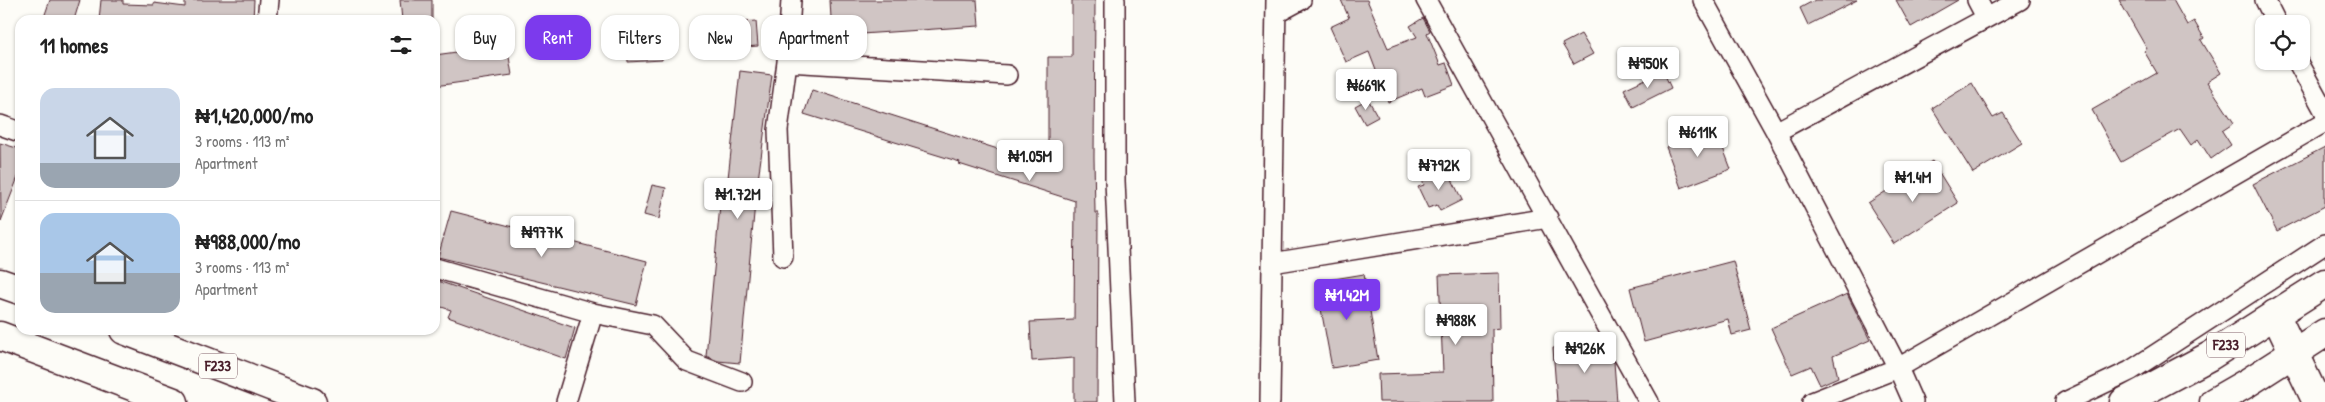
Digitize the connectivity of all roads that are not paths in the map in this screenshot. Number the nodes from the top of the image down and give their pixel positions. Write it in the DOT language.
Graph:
graph roads {
  1 [pos="269,0"];
  2 [pos="792,0"];
  3 [pos="1115,0"];
  4 [pos="1301,0"];
  5 [pos="1426,0"];
  6 [pos="1703,0"];
  7 [pos="1977,0"];
  8 [pos="2020,0"];
  9 [pos="2265,0"];
  10 [pos="1276,7"];
  11 [pos="268,15"];
  12 [pos="2272,15"];
  13 [pos="1986,18"];
  14 [pos="787,62"];
  15 [pos="2303,70"];
  16 [pos="1007,75"];
  17 [pos="2325,112"];
  18 [pos="2325,122"];
  19 [pos="0,125"];
  20 [pos="15,130"];
  21 [pos="1776,132"];
  22 [pos="1548,218"];
  23 [pos="2325,244"];
  24 [pos="783,257"];
  25 [pos="1272,263"];
  26 [pos="440,269"];
  27 [pos="0,283"];
  28 [pos="2325,283"];
  29 [pos="15,288"];
  30 [pos="594,313"];
  31 [pos="2276,314"];
  32 [pos="2325,332"];
  33 [pos="137,335"];
  34 [pos="0,336"];
  35 [pos="2293,353"];
  36 [pos="1898,368"];
  37 [pos="742,382"];
  38 [pos="174,402"];
  39 [pos="312,402"];
  40 [pos="566,402"];
  41 [pos="1125,402"];
  42 [pos="1270,402"];
  43 [pos="1649,402"];
  44 [pos="1812,402"];
  45 [pos="1913,402"];
  46 [pos="2065,402"];
  47 [pos="2124,402"];
  48 [pos="2214,402"];
  49 [pos="2317,402"];
  1 -- 11 [label="street"];
  2 -- 14 [label="street"];
  3 -- 41 [label="street"];
  4 -- 10 [label="street"];
  5 -- 22 [label="street"];
  6 -- 21 [label="street"];
  7 -- 13 [label="street"];
  8 -- 13 [label="street"];
  9 -- 12 [label="street"];
  10 -- 25 [label="street"];
  13 -- 21 [label="street"];
  14 -- 16 [label="street"];
  14 -- 24 [label="street"];
  15 -- 17 [label="street"];
  18 -- 36 [label="street"];
  19 -- 20 [label="street"];
  21 -- 36 [label="street"];
  22 -- 25 [label="street"];
  22 -- 43 [label="street"];
  23 -- 46 [label="street"];
  25 -- 42 [label="street"];
  26 -- 30 [label="street"];
  27 -- 29 [label="main road"];
  28 -- 31 [label="main road, F233"];
  30 -- 37 [label="street"];
  30 -- 40 [label="street"];
  31 -- 35 [label="main road"];
  31 -- 47 [label="main road, F233"];
  32 -- 35 [label="main road, F233"];
  33 -- 39 [label="main road, F233"];
  34 -- 38 [label="main road"];
  35 -- 48 [label="main road, F233"];
  35 -- 49 [label="main road"];
  36 -- 44 [label="street"];
  36 -- 45 [label="street"];
}
